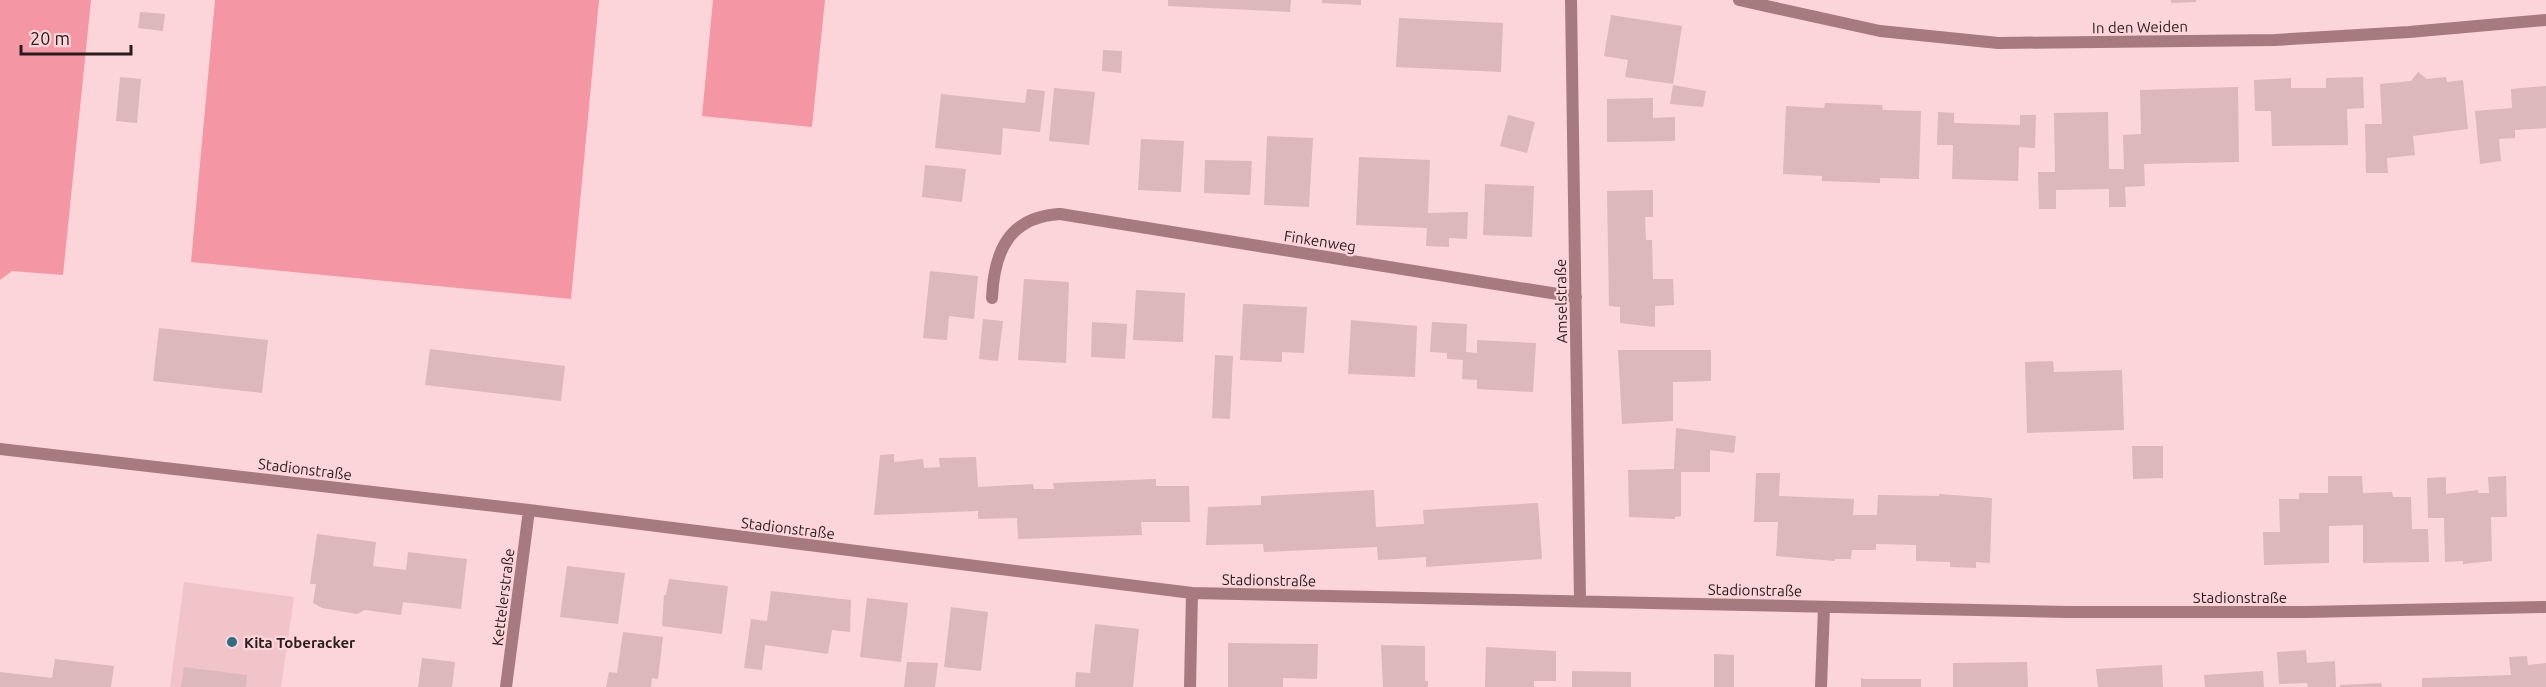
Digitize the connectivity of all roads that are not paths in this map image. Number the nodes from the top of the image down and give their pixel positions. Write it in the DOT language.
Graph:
graph roads {
  1 [pos="1570,0"];
  2 [pos="1747,1"];
  3 [pos="2546,20"];
  4 [pos="1576,297"];
  5 [pos="992,298"];
  6 [pos="0,449"];
  7 [pos="529,510"];
  8 [pos="1192,593"];
  9 [pos="1580,601"];
  10 [pos="1824,607"];
  11 [pos="2546,607"];
  12 [pos="506,687"];
  13 [pos="1190,687"];
  14 [pos="1821,687"];
  1 -- 4 [label="street, Amselstraße"];
  2 -- 3 [label="street, In den Weiden"];
  4 -- 5 [label="street, Finkenweg"];
  4 -- 9 [label="street, Amselstraße"];
  6 -- 7 [label="street, Stadionstraße"];
  7 -- 8 [label="street, Stadionstraße"];
  7 -- 12 [label="street, Kettelerstraße"];
  8 -- 9 [label="street, Stadionstraße"];
  8 -- 13 [label="street"];
  9 -- 10 [label="street, Stadionstraße"];
  10 -- 11 [label="street, Stadionstraße"];
  10 -- 14 [label="street"];
}
